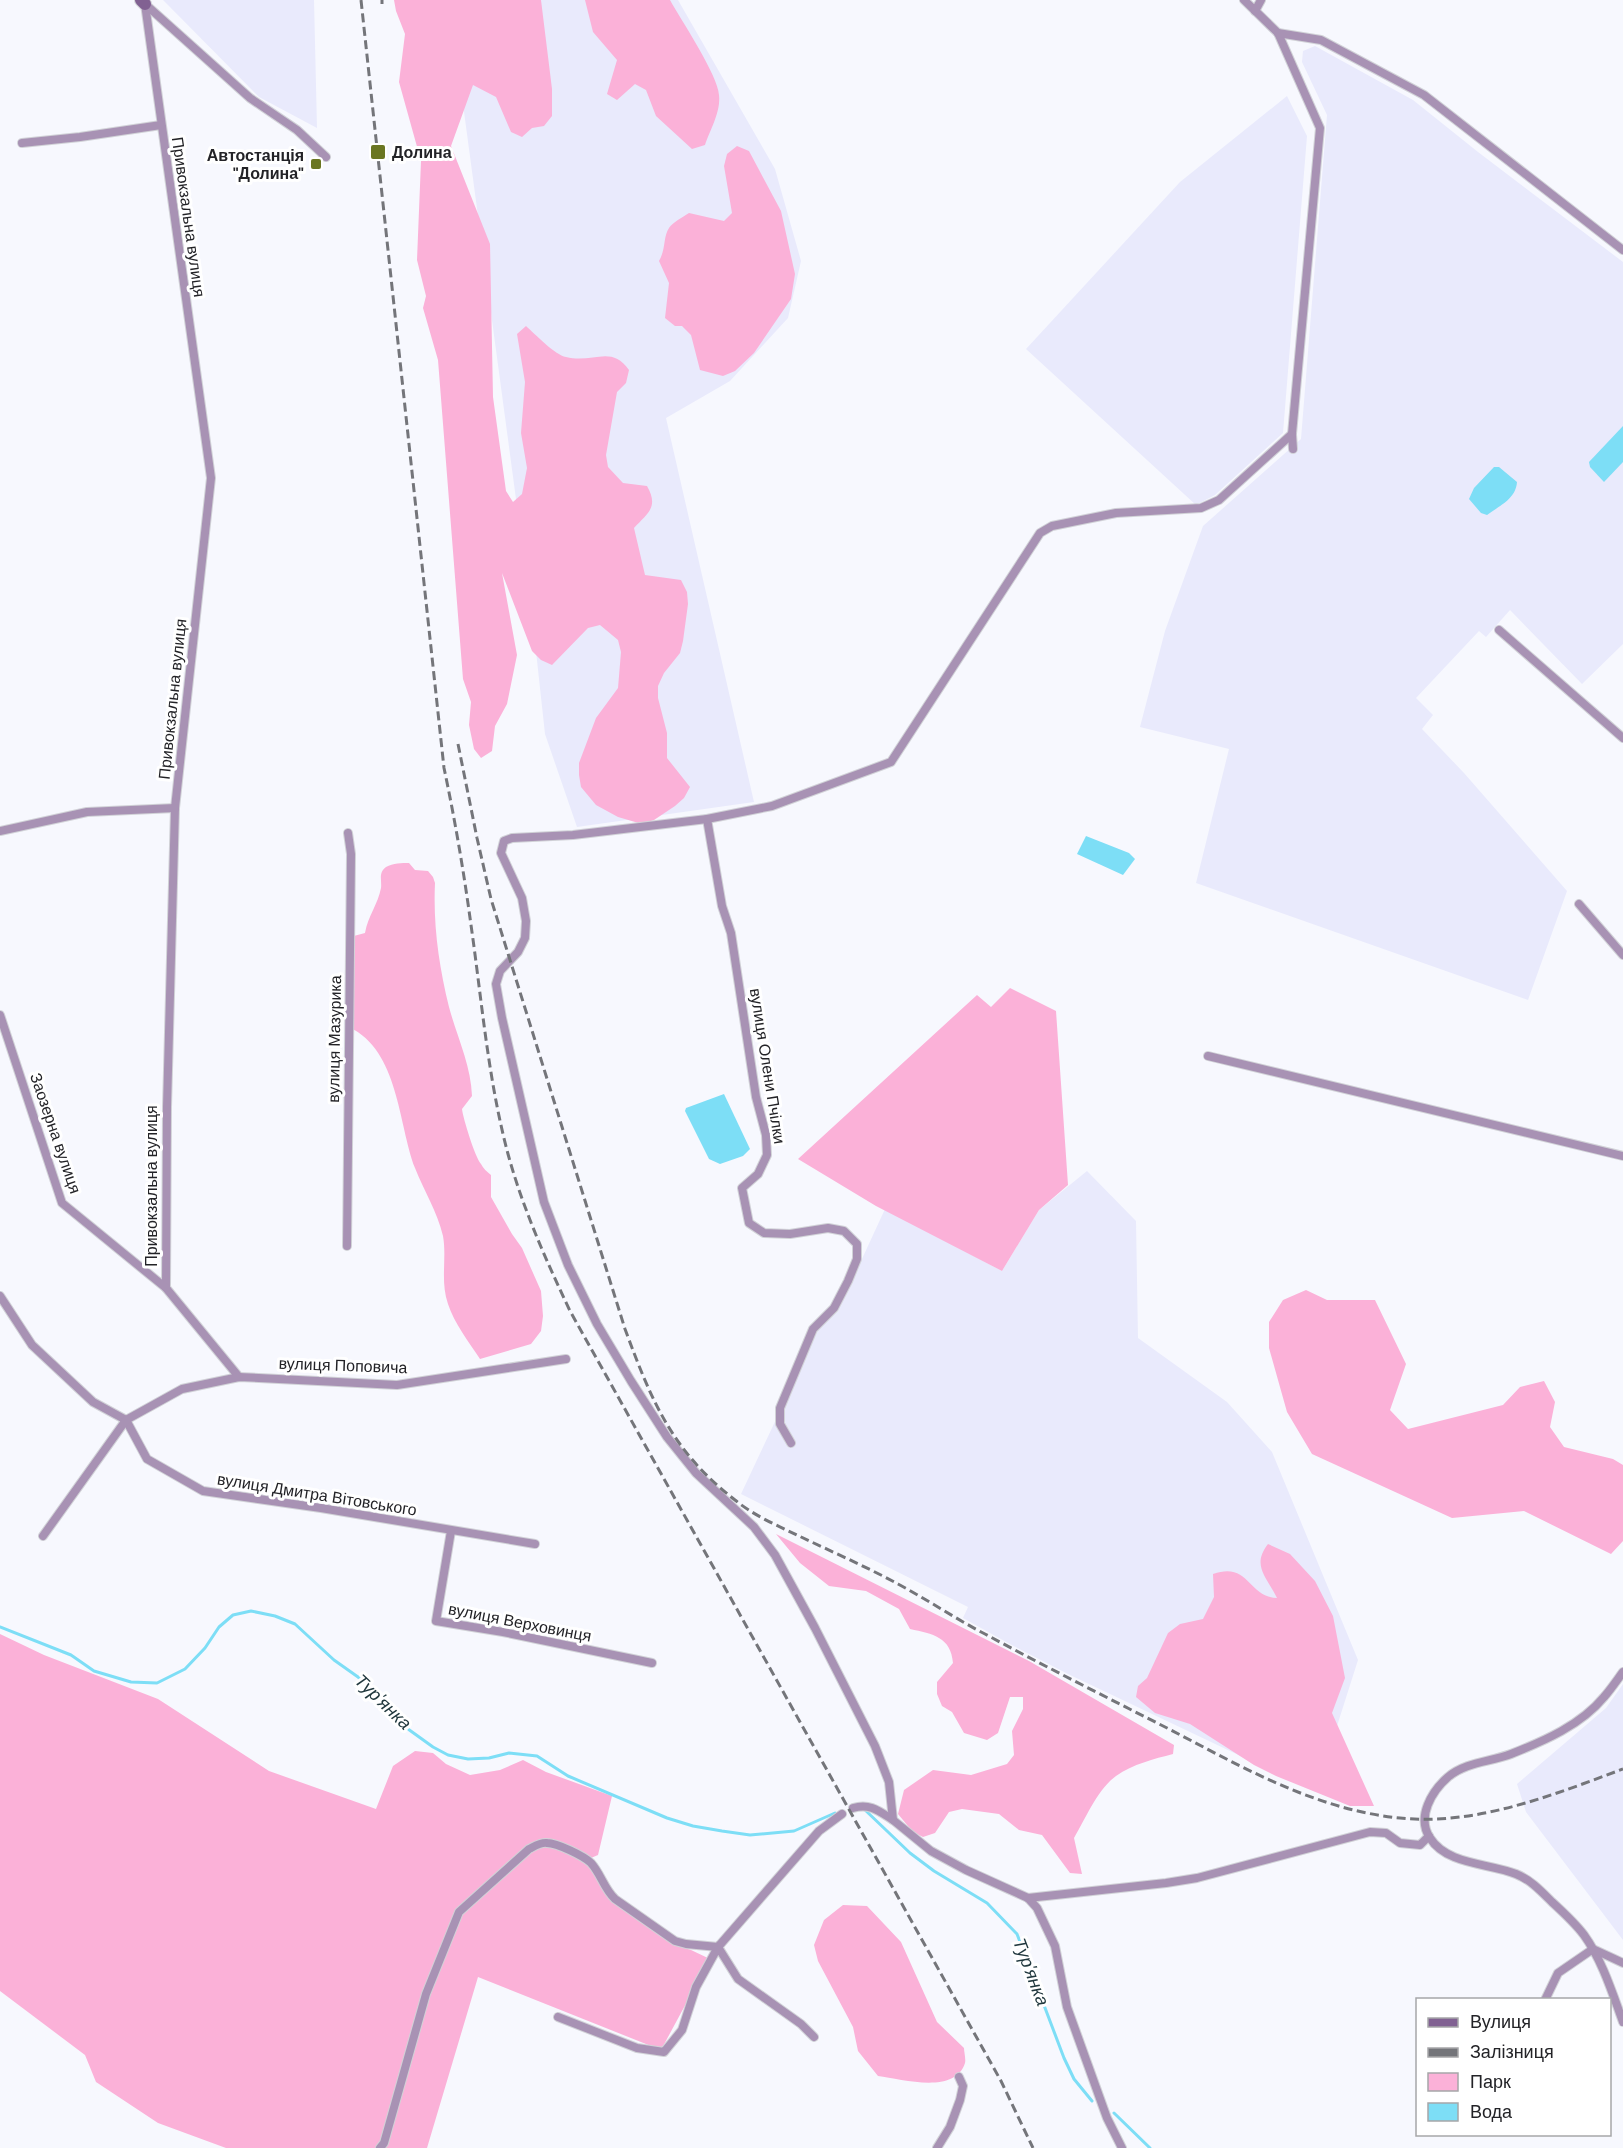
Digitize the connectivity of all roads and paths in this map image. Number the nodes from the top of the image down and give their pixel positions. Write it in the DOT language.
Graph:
graph roads {
  1 [pos="1244,0"];
  2 [pos="1261,0"];
  3 [pos="143,2"];
  4 [pos="1255,11"];
  5 [pos="1278,33"];
  6 [pos="161,125"];
  7 [pos="22,143"];
  8 [pos="326,157"];
  9 [pos="1623,250"];
  10 [pos="1292,434"];
  11 [pos="1293,449"];
  12 [pos="1499,630"];
  13 [pos="1623,738"];
  14 [pos="175,808"];
  15 [pos="707,819"];
  16 [pos="0,831"];
  17 [pos="348,833"];
  18 [pos="1579,904"];
  19 [pos="1623,955"];
  20 [pos="0,1015"];
  21 [pos="1208,1056"];
  22 [pos="1623,1156"];
  23 [pos="347,1246"];
  24 [pos="166,1288"];
  25 [pos="0,1296"];
  26 [pos="566,1359"];
  27 [pos="239,1377"];
  28 [pos="126,1420"];
  29 [pos="791,1443"];
  30 [pos="451,1531"];
  31 [pos="43,1536"];
  32 [pos="535,1544"];
  33 [pos="652,1663"];
  34 [pos="1623,1672"];
  35 [pos="853,1808"];
  36 [pos="842,1814"];
  37 [pos="893,1820"];
  38 [pos="1428,1836"];
  39 [pos="1028,1898"];
  40 [pos="718,1947"];
  41 [pos="1593,1949"];
  42 [pos="1623,1963"];
  43 [pos="1546,1998"];
  44 [pos="558,2017"];
  45 [pos="1623,2022"];
  46 [pos="814,2037"];
  47 [pos="959,2077"];
  48 [pos="380,2148"];
  49 [pos="937,2148"];
  50 [pos="1122,2148"];
  1 -- 4 [label="street"];
  2 -- 4 [label="street"];
  3 -- 6 [label="street, Привокзальна вулиця"];
  3 -- 8 [label="street"];
  4 -- 5 [label="street"];
  5 -- 9 [label="street"];
  5 -- 10 [label="street"];
  6 -- 7 [label="street"];
  6 -- 14 [label="street, Привокзальна вулиця"];
  10 -- 11 [label="street"];
  10 -- 15 [label="street"];
  12 -- 13 [label="street"];
  14 -- 16 [label="street"];
  14 -- 24 [label="street, Привокзальна вулиця"];
  15 -- 29 [label="street, вулиця Олени Пчілки"];
  15 -- 37 [label="street"];
  17 -- 23 [label="street, вулиця Мазурика"];
  18 -- 19 [label="street"];
  20 -- 24 [label="street, Заозерна вулиця"];
  21 -- 22 [label="street"];
  24 -- 27 [label="street, Привокзальна вулиця"];
  25 -- 28 [label="street"];
  26 -- 27 [label="street, вулиця Поповича"];
  27 -- 28 [label="street, вулиця Поповича"];
  28 -- 30 [label="street, вулиця Дмитра Вітовського"];
  28 -- 31 [label="street, вулиця Поповича"];
  30 -- 32 [label="street, вулиця Дмитра Вітовського"];
  30 -- 33 [label="street, вулиця Верховинця"];
  34 -- 38 [label="street"];
  35 -- 37 [label="street"];
  36 -- 40 [label="street"];
  37 -- 39 [label="street"];
  38 -- 39 [label="street"];
  38 -- 41 [label="street"];
  39 -- 50 [label="street"];
  40 -- 44 [label="street"];
  40 -- 46 [label="street"];
  40 -- 48 [label="street"];
  41 -- 42 [label="street"];
  41 -- 43 [label="street"];
  41 -- 45 [label="street"];
  47 -- 49 [label="street"];
}
